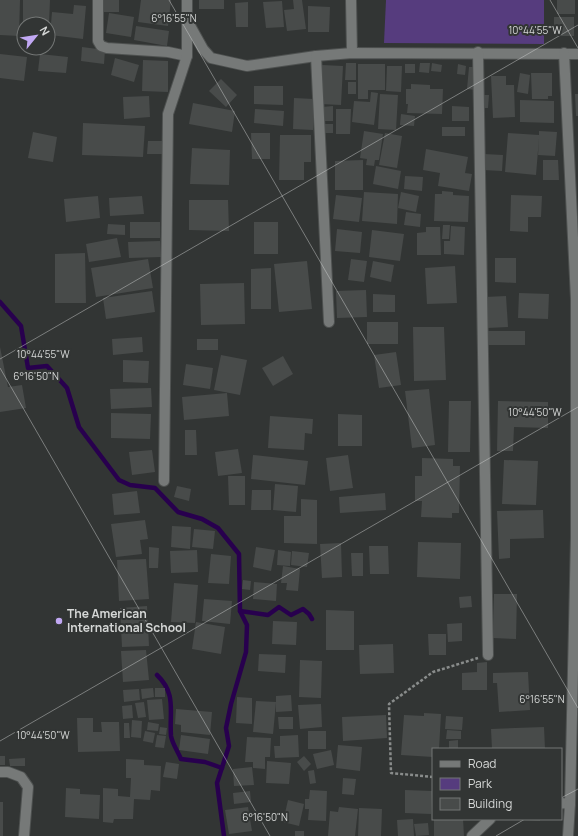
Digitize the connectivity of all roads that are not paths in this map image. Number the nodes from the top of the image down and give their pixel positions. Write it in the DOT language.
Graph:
graph roads {
  1 [pos="98,0"];
  2 [pos="187,0"];
  3 [pos="351,0"];
  4 [pos="188,22"];
  5 [pos="478,52"];
  6 [pos="352,53"];
  7 [pos="564,53"];
  8 [pos="578,54"];
  9 [pos="187,56"];
  10 [pos="316,56"];
  11 [pos="577,299"];
  12 [pos="329,322"];
  13 [pos="164,481"];
  14 [pos="577,537"];
  15 [pos="488,655"];
  16 [pos="574,759"];
  17 [pos="0,772"];
  18 [pos="566,804"];
  19 [pos="489,820"];
  20 [pos="24,836"];
  21 [pos="472,836"];
  22 [pos="568,836"];
  1 -- 9 [label="street"];
  2 -- 4 [label="street"];
  3 -- 6 [label="street"];
  4 -- 9 [label="street"];
  4 -- 10 [label="street"];
  5 -- 6 [label="street"];
  5 -- 7 [label="street"];
  5 -- 15 [label="street"];
  6 -- 10 [label="street"];
  7 -- 8 [label="street"];
  7 -- 11 [label="street"];
  9 -- 13 [label="street"];
  10 -- 12 [label="street"];
  11 -- 14 [label="street"];
  14 -- 16 [label="street"];
  16 -- 18 [label="street"];
  17 -- 20 [label="street"];
  18 -- 22 [label="street"];
  19 -- 21 [label="street"];
}
